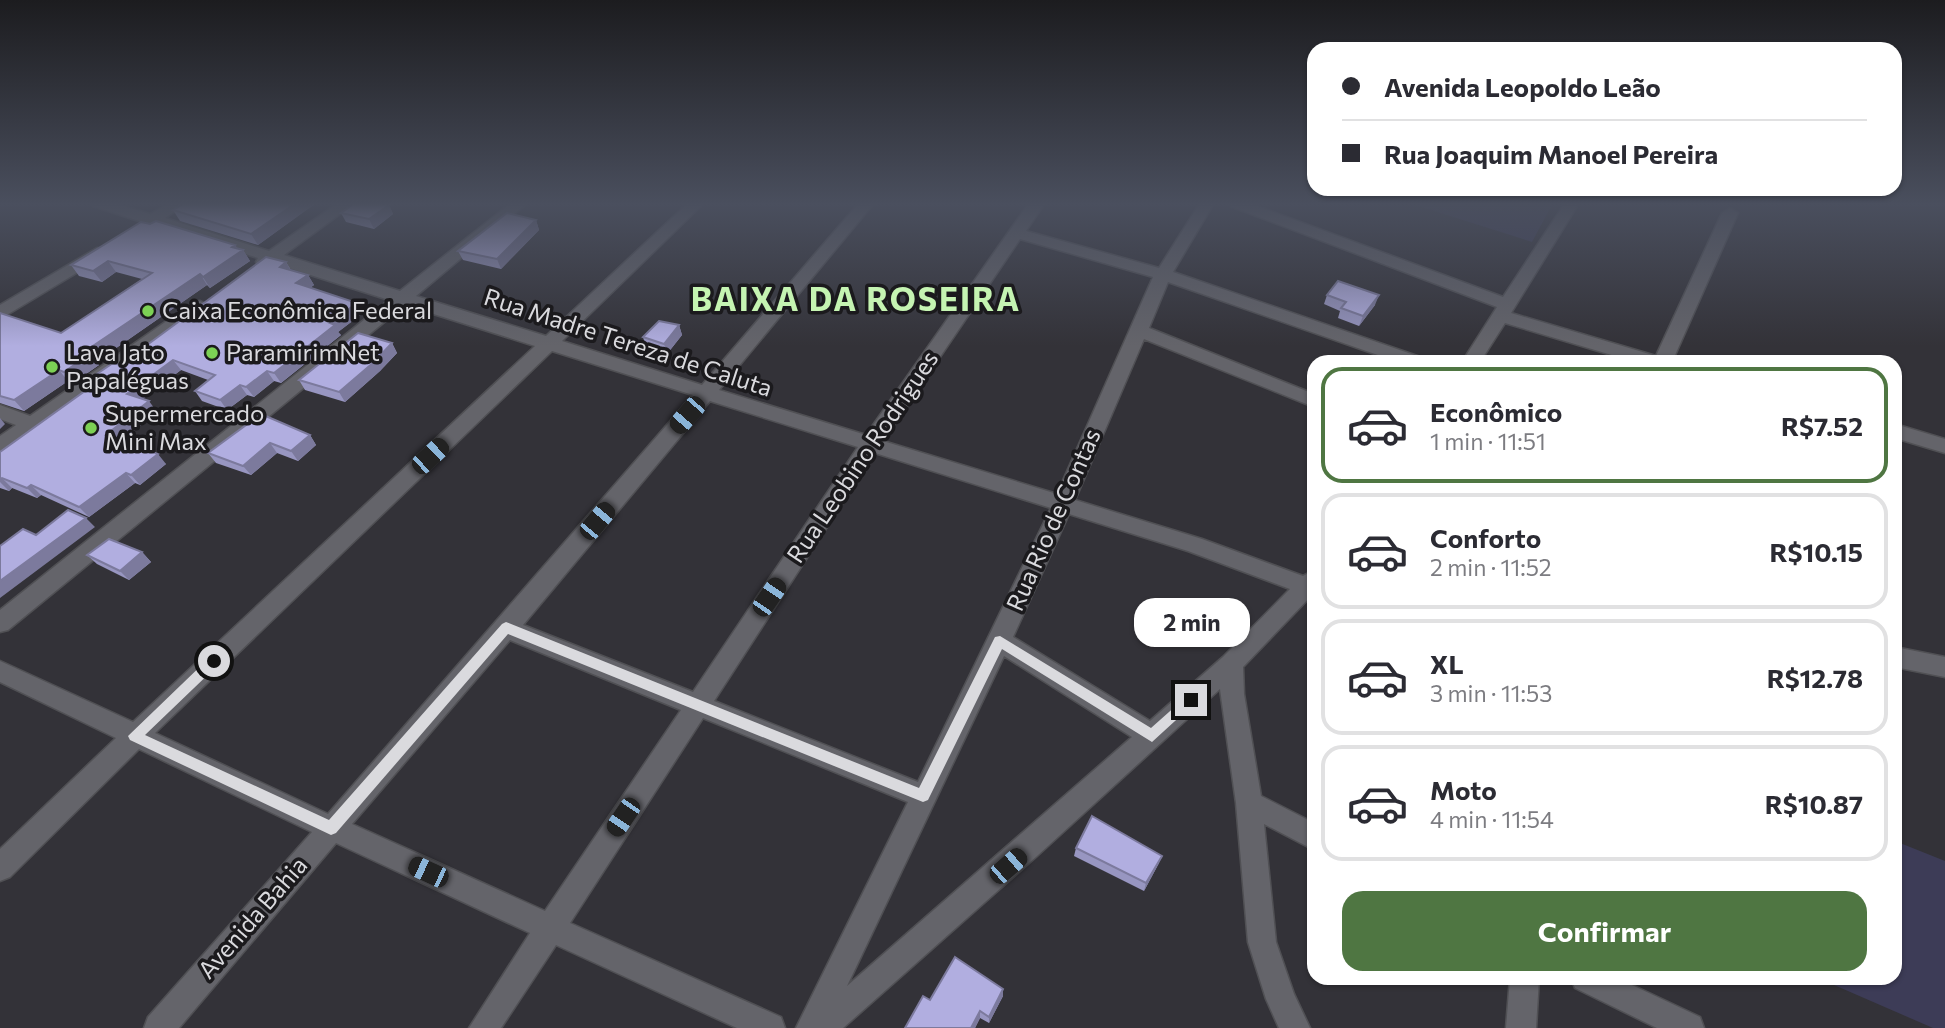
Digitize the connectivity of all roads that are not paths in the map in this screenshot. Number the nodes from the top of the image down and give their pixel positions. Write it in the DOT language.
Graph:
graph roads {
  1 [pos="101,251"];
  2 [pos="256,251"];
  3 [pos="279,251"];
  4 [pos="460,251"];
  5 [pos="646,251"];
  6 [pos="825,251"];
  7 [pos="1003,251"];
  8 [pos="1080,251"];
  9 [pos="1177,251"];
  10 [pos="1356,251"];
  11 [pos="1541,251"];
  12 [pos="1713,251"];
  13 [pos="272,256"];
  14 [pos="250,272"];
  15 [pos="1163,274"];
  16 [pos="216,295"];
  17 [pos="403,298"];
  18 [pos="1503,311"];
  19 [pos="0,313"];
  20 [pos="1138,330"];
  21 [pos="549,344"];
  22 [pos="1396,355"];
  23 [pos="1475,355"];
  24 [pos="1634,355"];
  25 [pos="1665,355"];
  26 [pos="705,393"];
  27 [pos="1307,398"];
  28 [pos="0,412"];
  29 [pos="32,424"];
  30 [pos="1902,433"];
  31 [pos="870,445"];
  32 [pos="0,446"];
  33 [pos="1945,446"];
  34 [pos="1063,504"];
  35 [pos="1307,582"];
  36 [pos="1307,586"];
  37 [pos="0,623"];
  38 [pos="506,628"];
  39 [pos="1000,641"];
  40 [pos="1902,658"];
  41 [pos="1231,664"];
  42 [pos="1945,667"];
  43 [pos="0,671"];
  44 [pos="697,707"];
  45 [pos="135,736"];
  46 [pos="1152,736"];
  47 [pos="923,796"];
  48 [pos="1249,803"];
  49 [pos="331,828"];
  50 [pos="1307,834"];
  51 [pos="0,868"];
  52 [pos="550,928"];
  53 [pos="1524,985"];
  54 [pos="1600,985"];
  55 [pos="159,1028"];
  56 [pos="484,1028"];
  57 [pos="769,1028"];
  58 [pos="811,1028"];
  59 [pos="821,1028"];
  60 [pos="1295,1028"];
  61 [pos="1521,1028"];
  62 [pos="1689,1028"];
  1 -- 19 [label="street"];
  2 -- 13 [label="street, Rua Madre Tereza de Caluta"];
  3 -- 13 [label="street"];
  4 -- 17 [label="street"];
  5 -- 21 [label="street"];
  6 -- 26 [label="street, Avenida Bahia"];
  7 -- 31 [label="street, Rua Leobino Rodrigues"];
  8 -- 15 [label="street"];
  9 -- 15 [label="street, Rua Rio de Contas"];
  10 -- 18 [label="street"];
  11 -- 18 [label="street"];
  12 -- 25 [label="street"];
  13 -- 14 [label="street"];
  13 -- 17 [label="street, Rua Madre Tereza de Caluta"];
  15 -- 20 [label="street, Rua Rio de Contas"];
  15 -- 22 [label="street"];
  16 -- 29 [label="street"];
  17 -- 21 [label="street, Rua Madre Tereza de Caluta"];
  17 -- 37 [label="street"];
  18 -- 23 [label="street"];
  18 -- 24 [label="street"];
  20 -- 27 [label="street"];
  20 -- 34 [label="street, Rua Rio de Contas"];
  21 -- 26 [label="street, Rua Madre Tereza de Caluta"];
  21 -- 45 [label="street"];
  26 -- 31 [label="street, Rua Madre Tereza de Caluta"];
  26 -- 38 [label="street, Avenida Bahia"];
  28 -- 29 [label="street"];
  29 -- 32 [label="street"];
  30 -- 33 [label="street"];
  31 -- 34 [label="street, Rua Madre Tereza de Caluta"];
  31 -- 44 [label="street, Rua Leobino Rodrigues"];
  34 -- 35 [label="street, Rua Madre Tereza de Caluta"];
  34 -- 39 [label="street, Rua Rio de Contas"];
  36 -- 41 [label="street"];
  38 -- 44 [label="street"];
  38 -- 49 [label="street, Avenida Bahia"];
  39 -- 46 [label="street"];
  39 -- 47 [label="street, Rua Rio de Contas"];
  40 -- 42 [label="street"];
  41 -- 46 [label="street"];
  41 -- 48 [label="street"];
  43 -- 45 [label="street"];
  44 -- 47 [label="street"];
  44 -- 52 [label="street, Rua Leobino Rodrigues"];
  45 -- 49 [label="street"];
  45 -- 51 [label="street"];
  46 -- 59 [label="street"];
  47 -- 58 [label="street, Rua Rio de Contas"];
  48 -- 50 [label="street"];
  48 -- 60 [label="street"];
  49 -- 52 [label="street"];
  49 -- 55 [label="street, Avenida Bahia"];
  52 -- 56 [label="street, Rua Leobino Rodrigues"];
  52 -- 57 [label="street"];
  53 -- 61 [label="street"];
  54 -- 62 [label="street"];
}
